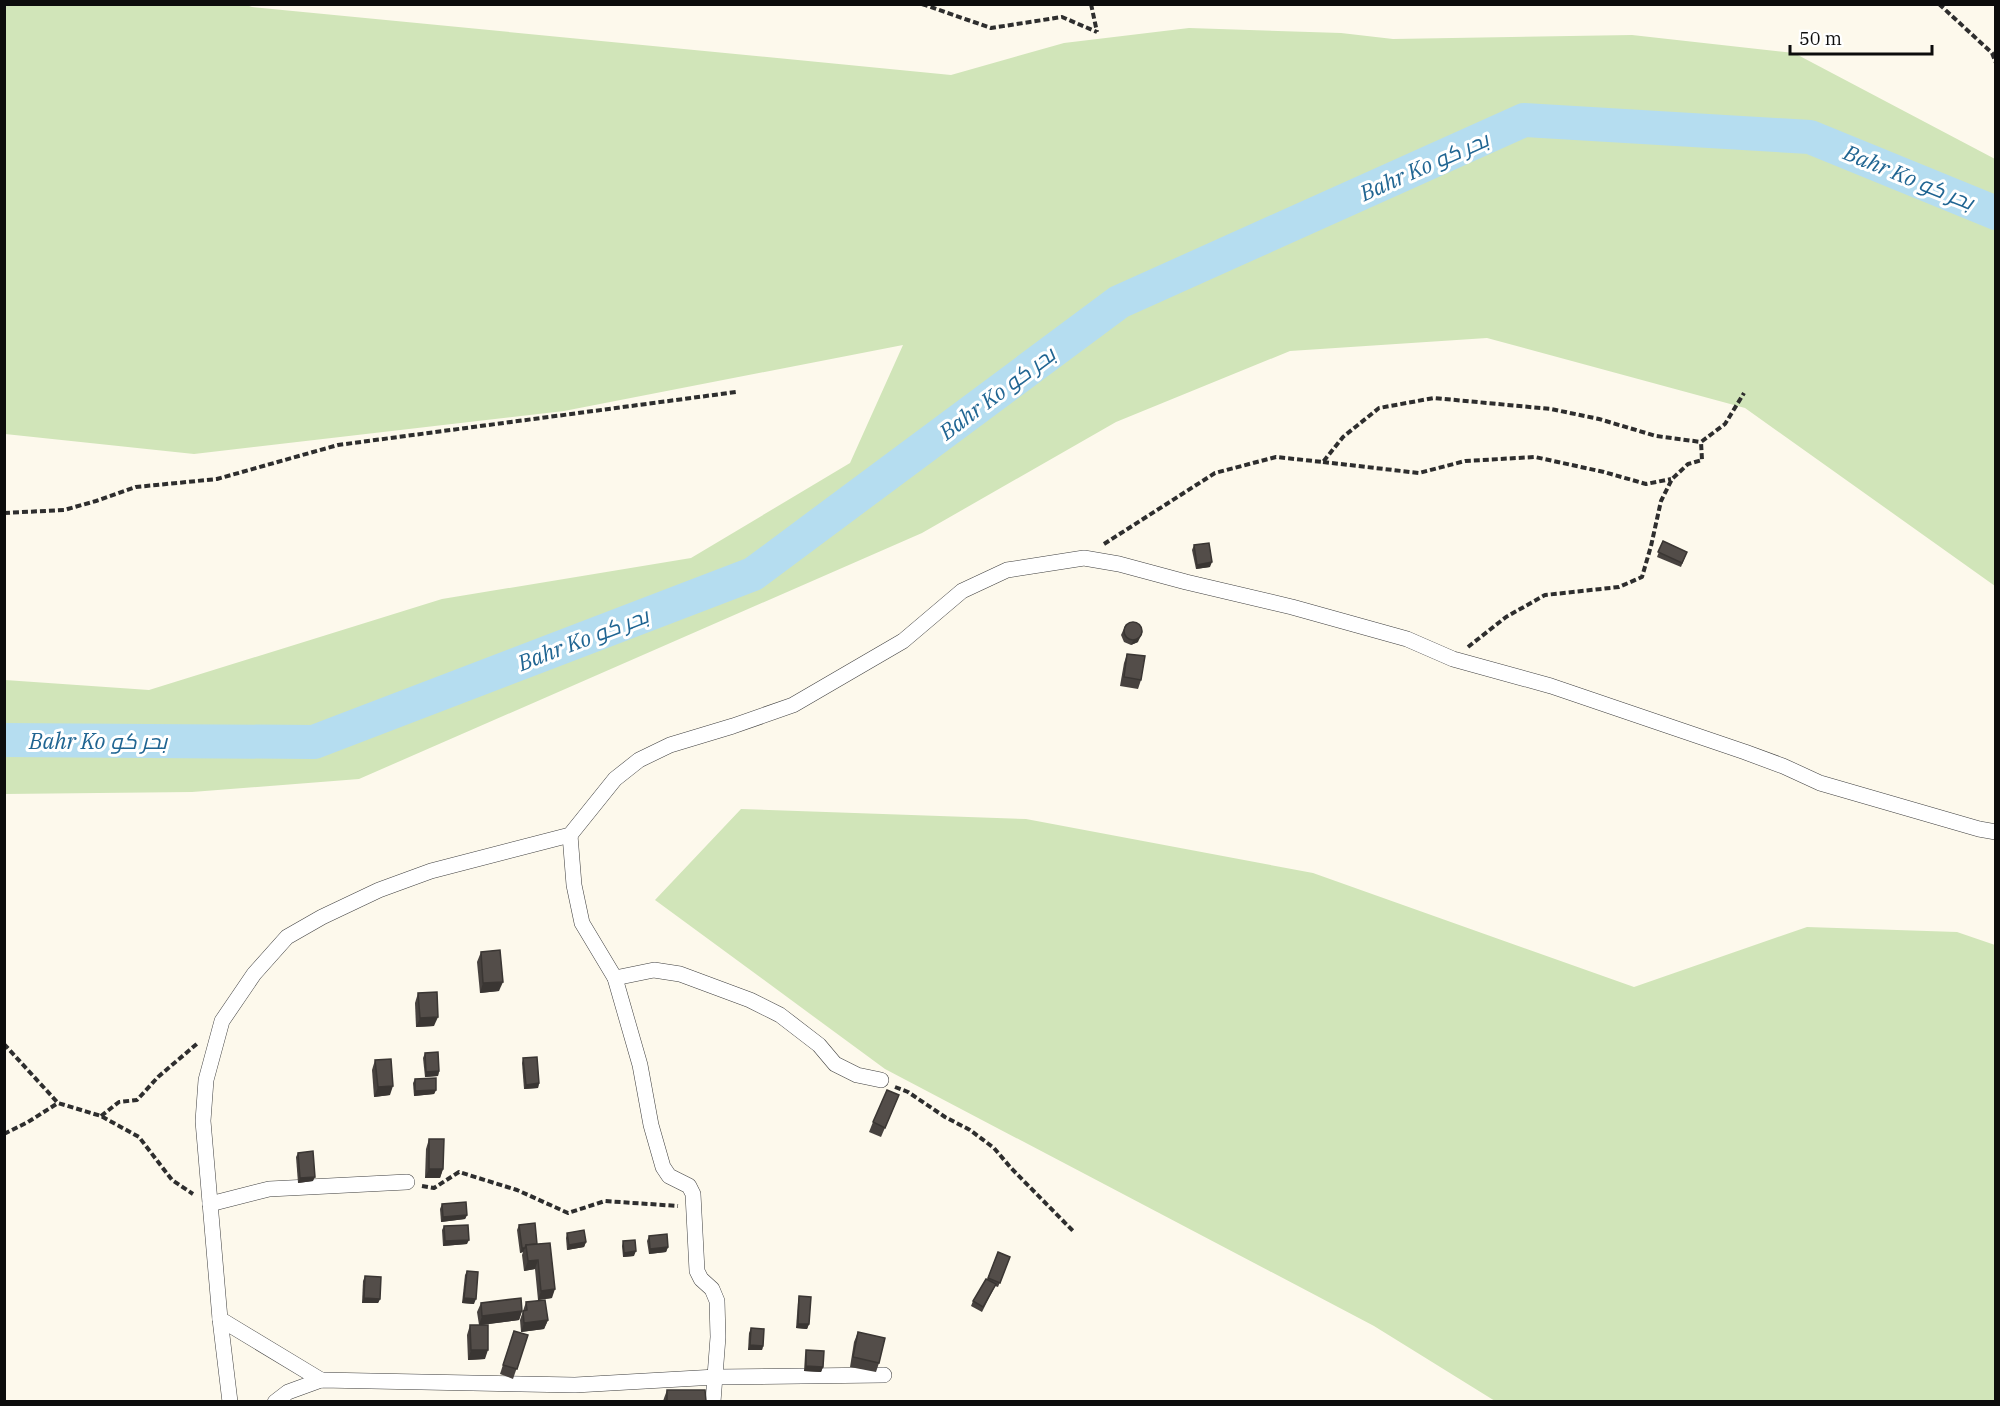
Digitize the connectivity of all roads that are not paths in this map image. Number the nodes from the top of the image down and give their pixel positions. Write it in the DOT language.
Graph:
graph roads {
  1 [pos="1995,832"];
  2 [pos="570,835"];
  3 [pos="615,978"];
  4 [pos="881,1080"];
  5 [pos="407,1182"];
  6 [pos="210,1204"];
  7 [pos="220,1319"];
  8 [pos="884,1375"];
  9 [pos="716,1377"];
  10 [pos="321,1380"];
  11 [pos="230,1401"];
  12 [pos="275,1401"];
  13 [pos="713,1401"];
  1 -- 2 [label="street"];
  2 -- 3 [label="street"];
  2 -- 6 [label="street"];
  3 -- 4 [label="street"];
  3 -- 9 [label="street"];
  5 -- 6 [label="street"];
  6 -- 7 [label="street"];
  7 -- 10 [label="street"];
  7 -- 11 [label="street"];
  8 -- 9 [label="street"];
  9 -- 10 [label="street"];
  9 -- 13 [label="street"];
  10 -- 12 [label="street"];
}
